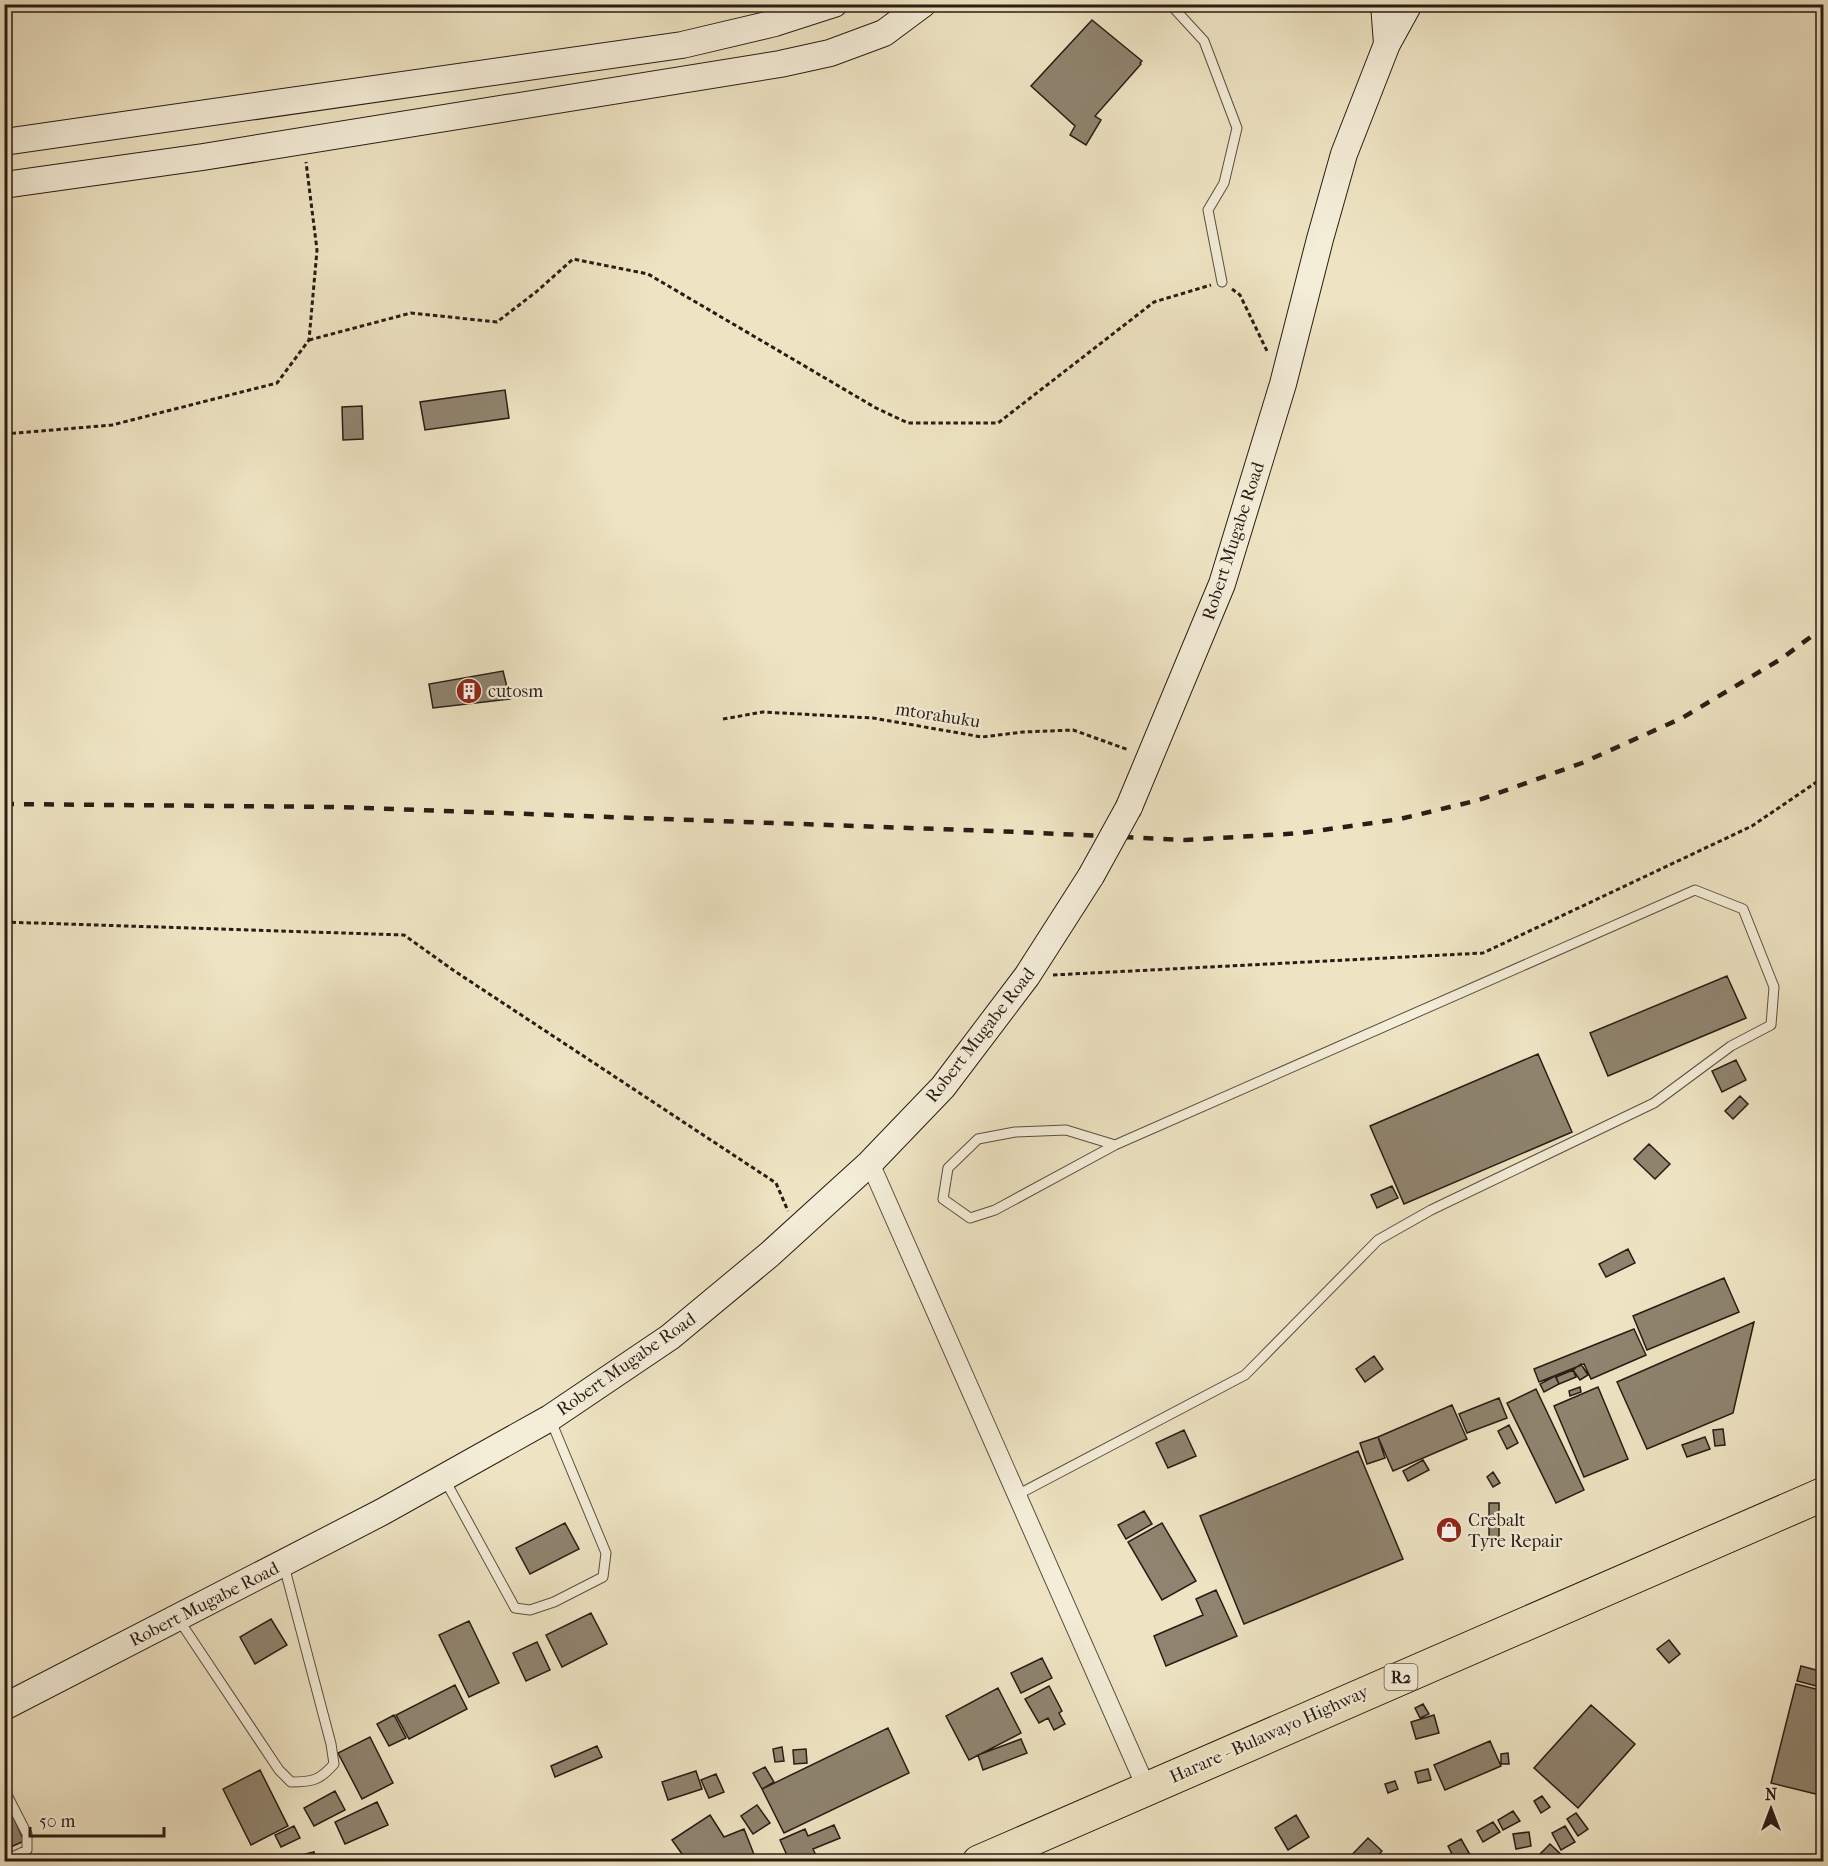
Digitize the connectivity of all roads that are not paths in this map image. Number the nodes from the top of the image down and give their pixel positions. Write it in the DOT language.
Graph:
graph roads {
  1 [pos="834,4"];
  2 [pos="922,4"];
  3 [pos="1170,4"];
  4 [pos="1384,4"];
  5 [pos="1409,4"];
  6 [pos="1387,44"];
  7 [pos="4,142"];
  8 [pos="4,185"];
  9 [pos="1222,282"];
  10 [pos="1115,1146"];
  11 [pos="870,1163"];
  12 [pos="549,1418"];
  13 [pos="444,1478"];
  14 [pos="1824,1494"];
  15 [pos="1017,1495"];
  16 [pos="283,1564"];
  17 [pos="178,1618"];
  18 [pos="4,1707"];
  19 [pos="1146,1788"];
  20 [pos="4,1789"];
  21 [pos="4,1861"];
  22 [pos="979,1862"];
  1 -- 7 [label="street"];
  2 -- 8 [label="street"];
  3 -- 9 [label="lane"];
  4 -- 6 [label="street"];
  5 -- 6 [label="street, Robert Mugabe Road"];
  6 -- 11 [label="street, Robert Mugabe Road, bridge"];
  10 -- 10 [label="lane"];
  10 -- 15 [label="lane"];
  11 -- 12 [label="street, Robert Mugabe Road"];
  11 -- 15 [label="street"];
  12 -- 13 [label="street, Robert Mugabe Road"];
  12 -- 13 [label="lane"];
  13 -- 16 [label="street, Robert Mugabe Road"];
  14 -- 19 [label="highway, Harare - Bulawayo Highway / R2"];
  15 -- 19 [label="street"];
  16 -- 17 [label="street, Robert Mugabe Road"];
  16 -- 17 [label="lane"];
  17 -- 18 [label="street, Robert Mugabe Road"];
  19 -- 22 [label="highway, Harare - Bulawayo Highway / R2"];
  20 -- 21 [label="lane"];
}
